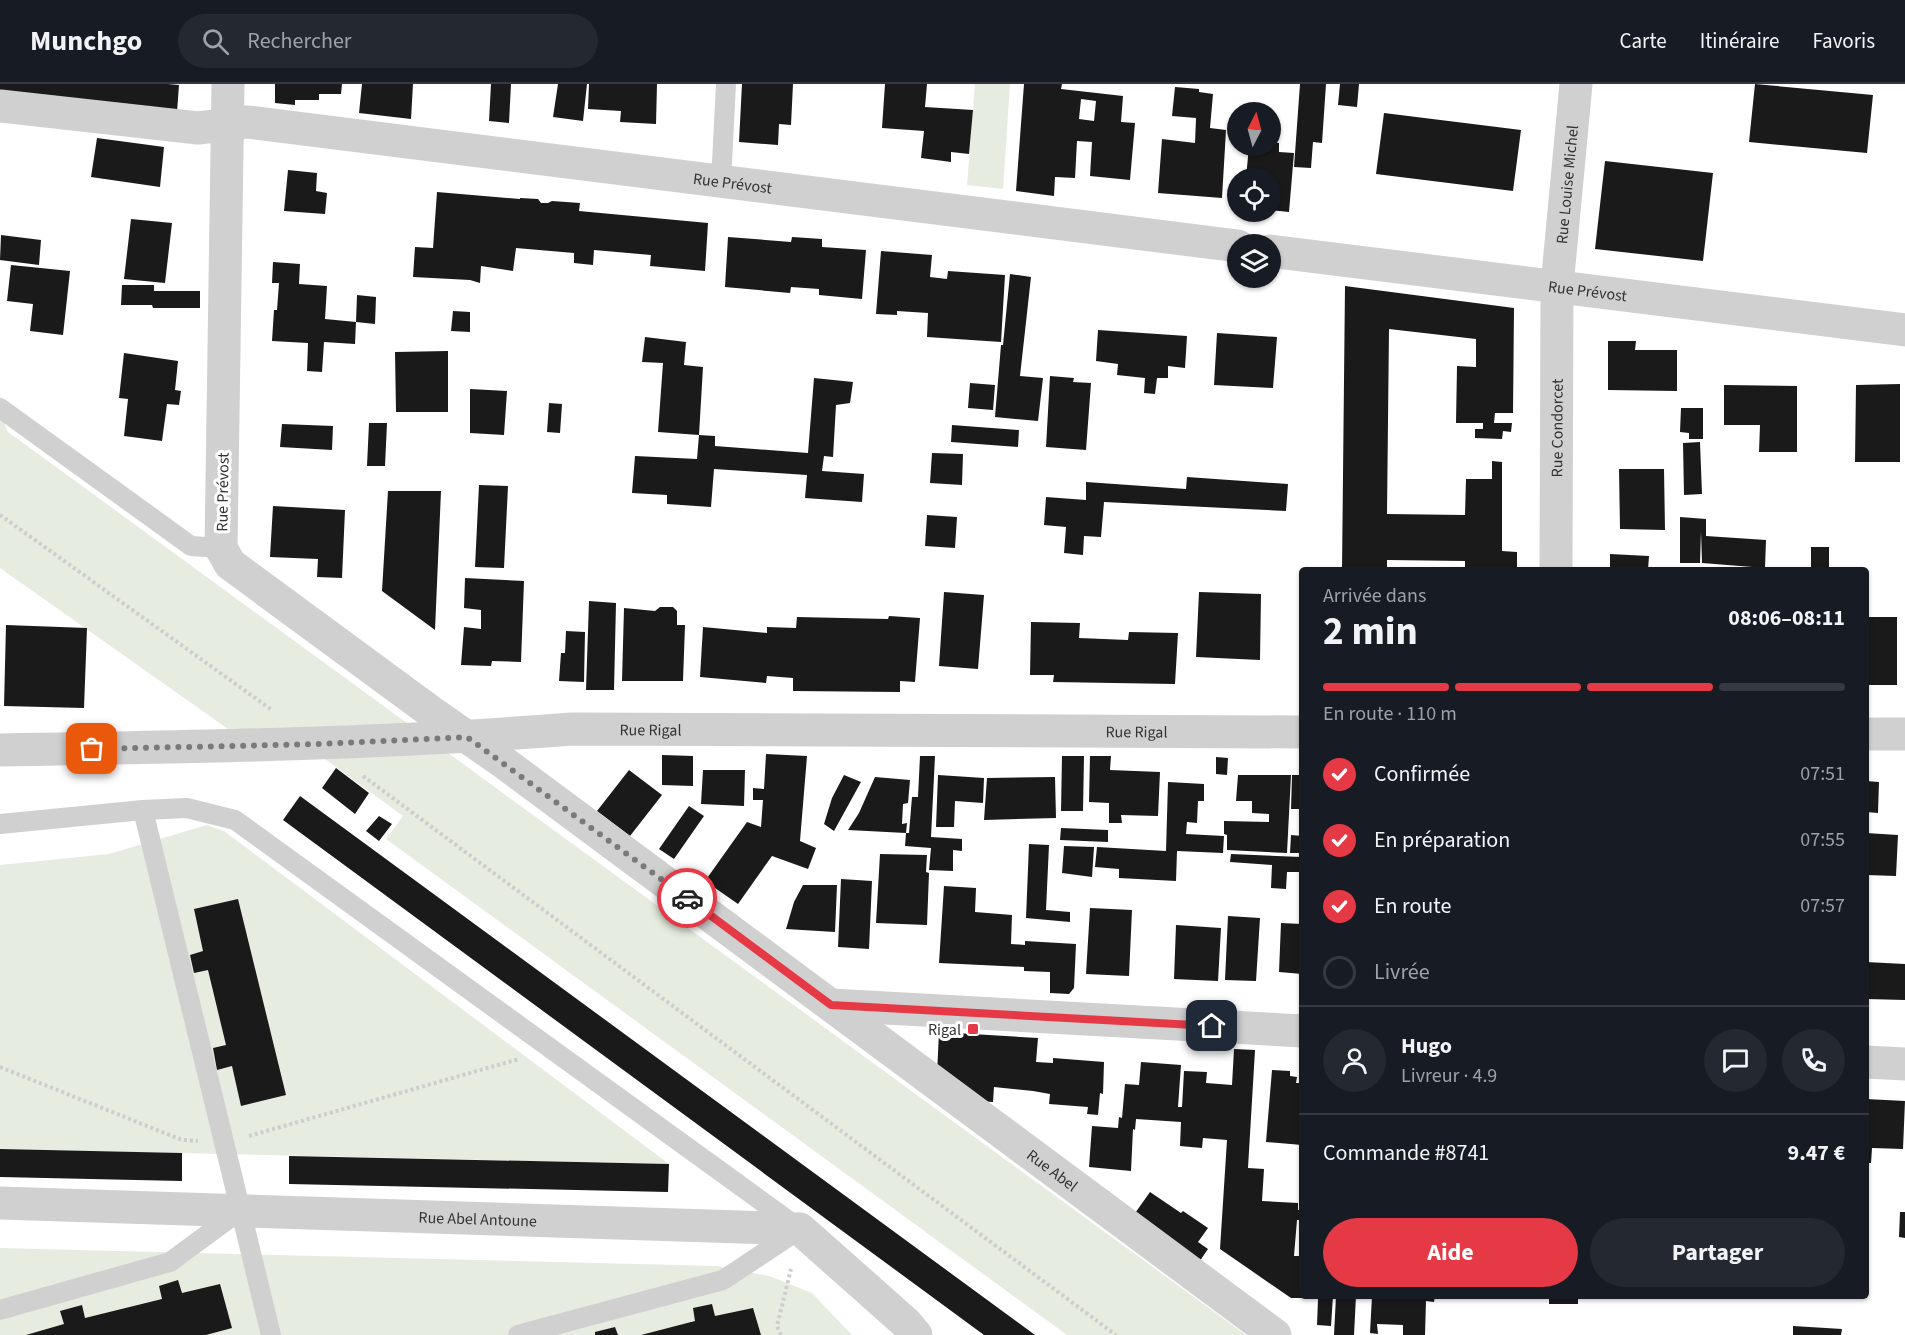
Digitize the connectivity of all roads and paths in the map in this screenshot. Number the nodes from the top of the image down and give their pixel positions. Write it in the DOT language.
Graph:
graph roads {
  1 [pos="228,84"];
  2 [pos="726,84"];
  3 [pos="1576,84"];
  4 [pos="0,106"];
  5 [pos="227,124"];
  6 [pos="721,182"];
  7 [pos="1227,245"];
  8 [pos="1281,251"];
  9 [pos="1557,286"];
  10 [pos="1905,330"];
  11 [pos="0,408"];
  12 [pos="0,515"];
  13 [pos="221,548"];
  14 [pos="1556,567"];
  15 [pos="275,712"];
  16 [pos="430,727"];
  17 [pos="1299,732"];
  18 [pos="1869,734"];
  19 [pos="1905,734"];
  20 [pos="481,741"];
  21 [pos="321,744"];
  22 [pos="0,750"];
  23 [pos="143,810"];
  24 [pos="0,824"];
  25 [pos="831,1005"];
  26 [pos="871,1020"];
  27 [pos="1299,1031"];
  28 [pos="553,1049"];
  29 [pos="1869,1062"];
  30 [pos="1905,1064"];
  31 [pos="0,1067"];
  32 [pos="224,1143"];
  33 [pos="0,1203"];
  34 [pos="240,1210"];
  35 [pos="800,1229"];
  36 [pos="0,1310"];
  37 [pos="271,1335"];
  38 [pos="518,1335"];
  39 [pos="781,1335"];
  40 [pos="916,1335"];
  41 [pos="1116,1335"];
  42 [pos="1275,1335"];
  1 -- 5 [label="street"];
  2 -- 6 [label="lane"];
  3 -- 9 [label="street, Rue Louise Michel"];
  4 -- 5 [label="street, Rue Prévost"];
  5 -- 6 [label="street, Rue Prévost"];
  5 -- 13 [label="street, Rue Prévost"];
  6 -- 7 [label="street, Rue Prévost"];
  8 -- 9 [label="street, Rue Prévost"];
  9 -- 10 [label="street, Rue Prévost"];
  9 -- 14 [label="street, Rue Condorcet"];
  11 -- 13 [label="lane"];
  12 -- 15 [label="path"];
  13 -- 16 [label="street, Rue Prévost"];
  16 -- 20 [label="street, Rue Prévost"];
  16 -- 21 [label="street"];
  17 -- 20 [label="street, Rue Rigal"];
  18 -- 19 [label="street"];
  20 -- 25 [label="street, Rue Prévost"];
  21 -- 22 [label="street"];
  21 -- 41 [label="path"];
  23 -- 24 [label="lane"];
  23 -- 28 [label="lane"];
  23 -- 32 [label="lane"];
  25 -- 26 [label="street, Rue Abel"];
  26 -- 27 [label="street"];
  26 -- 42 [label="street, Rue Abel"];
  28 -- 32 [label="path"];
  28 -- 35 [label="lane"];
  29 -- 30 [label="street"];
  31 -- 32 [label="path"];
  32 -- 34 [label="lane"];
  33 -- 34 [label="street, Rue Abel Antoune"];
  34 -- 35 [label="street, Rue Abel Antoune"];
  34 -- 36 [label="lane"];
  34 -- 37 [label="lane"];
  35 -- 38 [label="lane"];
  35 -- 39 [label="path"];
  35 -- 40 [label="street"];
}
